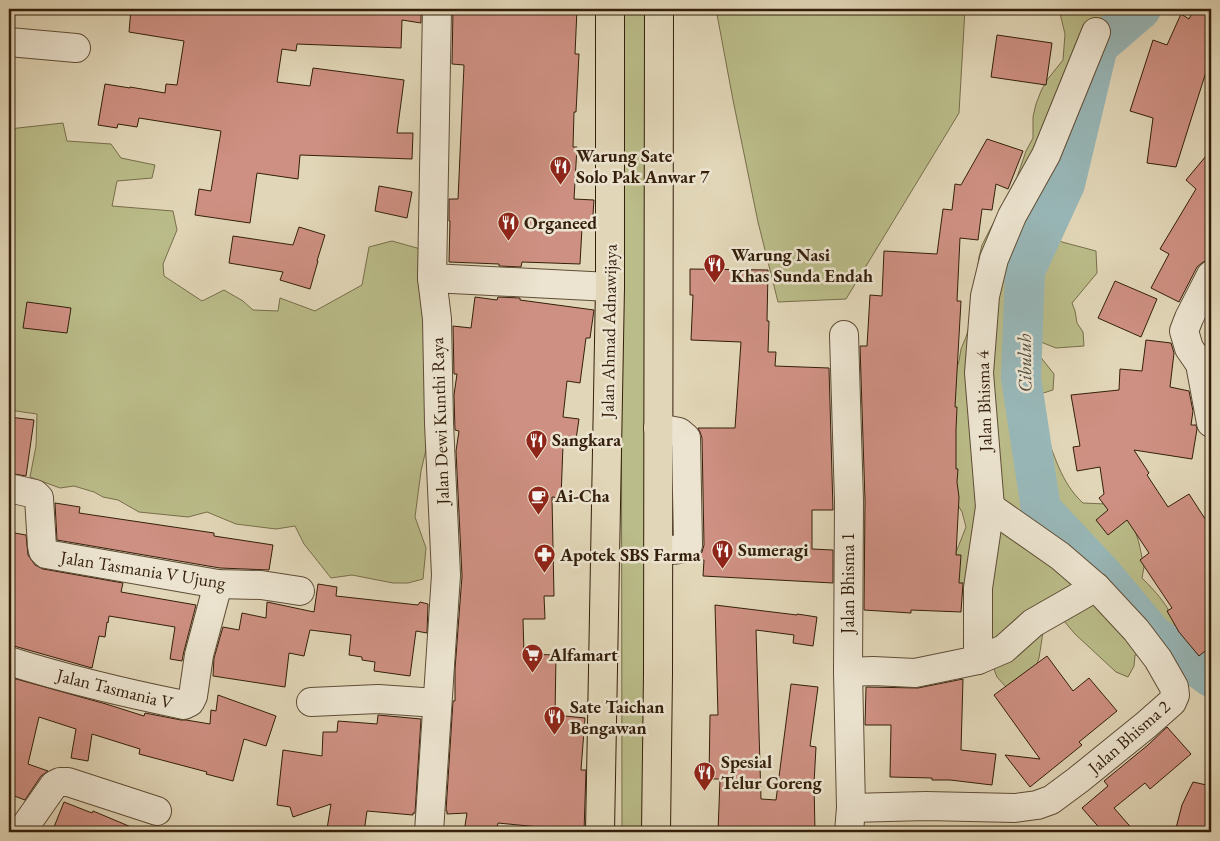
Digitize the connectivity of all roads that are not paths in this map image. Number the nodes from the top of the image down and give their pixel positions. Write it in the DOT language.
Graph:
graph roads {
  1 [pos="437,9"];
  2 [pos="610,9"];
  3 [pos="659,9"];
  4 [pos="1096,32"];
  5 [pos="9,42"];
  6 [pos="76,48"];
  7 [pos="1211,275"];
  8 [pos="432,278"];
  9 [pos="610,287"];
  10 [pos="844,334"];
  11 [pos="1211,423"];
  12 [pos="9,488"];
  13 [pos="990,507"];
  14 [pos="218,584"];
  15 [pos="1096,587"];
  16 [pos="300,591"];
  17 [pos="978,660"];
  18 [pos="9,661"];
  19 [pos="848,672"];
  20 [pos="312,702"];
  21 [pos="437,703"];
  22 [pos="157,811"];
  23 [pos="850,820"];
  24 [pos="21,832"];
  25 [pos="429,832"];
  26 [pos="600,832"];
  27 [pos="656,832"];
  1 -- 8 [label="street, Jalan Dewi Kunthi Raya"];
  2 -- 9 [label="main road, Jalan Ahmad Adnawijaya"];
  3 -- 27 [label="main road"];
  4 -- 13 [label="street, Jalan Bhisma 4"];
  5 -- 6 [label="street"];
  7 -- 11 [label="street"];
  8 -- 9 [label="street"];
  8 -- 21 [label="street, Jalan Dewi Kunthi Raya"];
  9 -- 26 [label="main road, Jalan Ahmad Adnawijaya"];
  10 -- 19 [label="street, Jalan Bhisma 1"];
  12 -- 14 [label="street, Jalan Tasmania V Ujung"];
  13 -- 15 [label="street, Jalan Bhisma 2"];
  13 -- 17 [label="street, Jalan Bhisma 4"];
  14 -- 16 [label="street, Jalan Tasmania V Ujung"];
  14 -- 18 [label="street, Jalan Tasmania V"];
  15 -- 17 [label="street"];
  15 -- 23 [label="street, Jalan Bhisma 2"];
  17 -- 19 [label="street"];
  19 -- 23 [label="street, Jalan Bhisma 1"];
  20 -- 21 [label="street"];
  21 -- 25 [label="street, Jalan Dewi Kunthi Raya"];
  22 -- 24 [label="street"];
}
